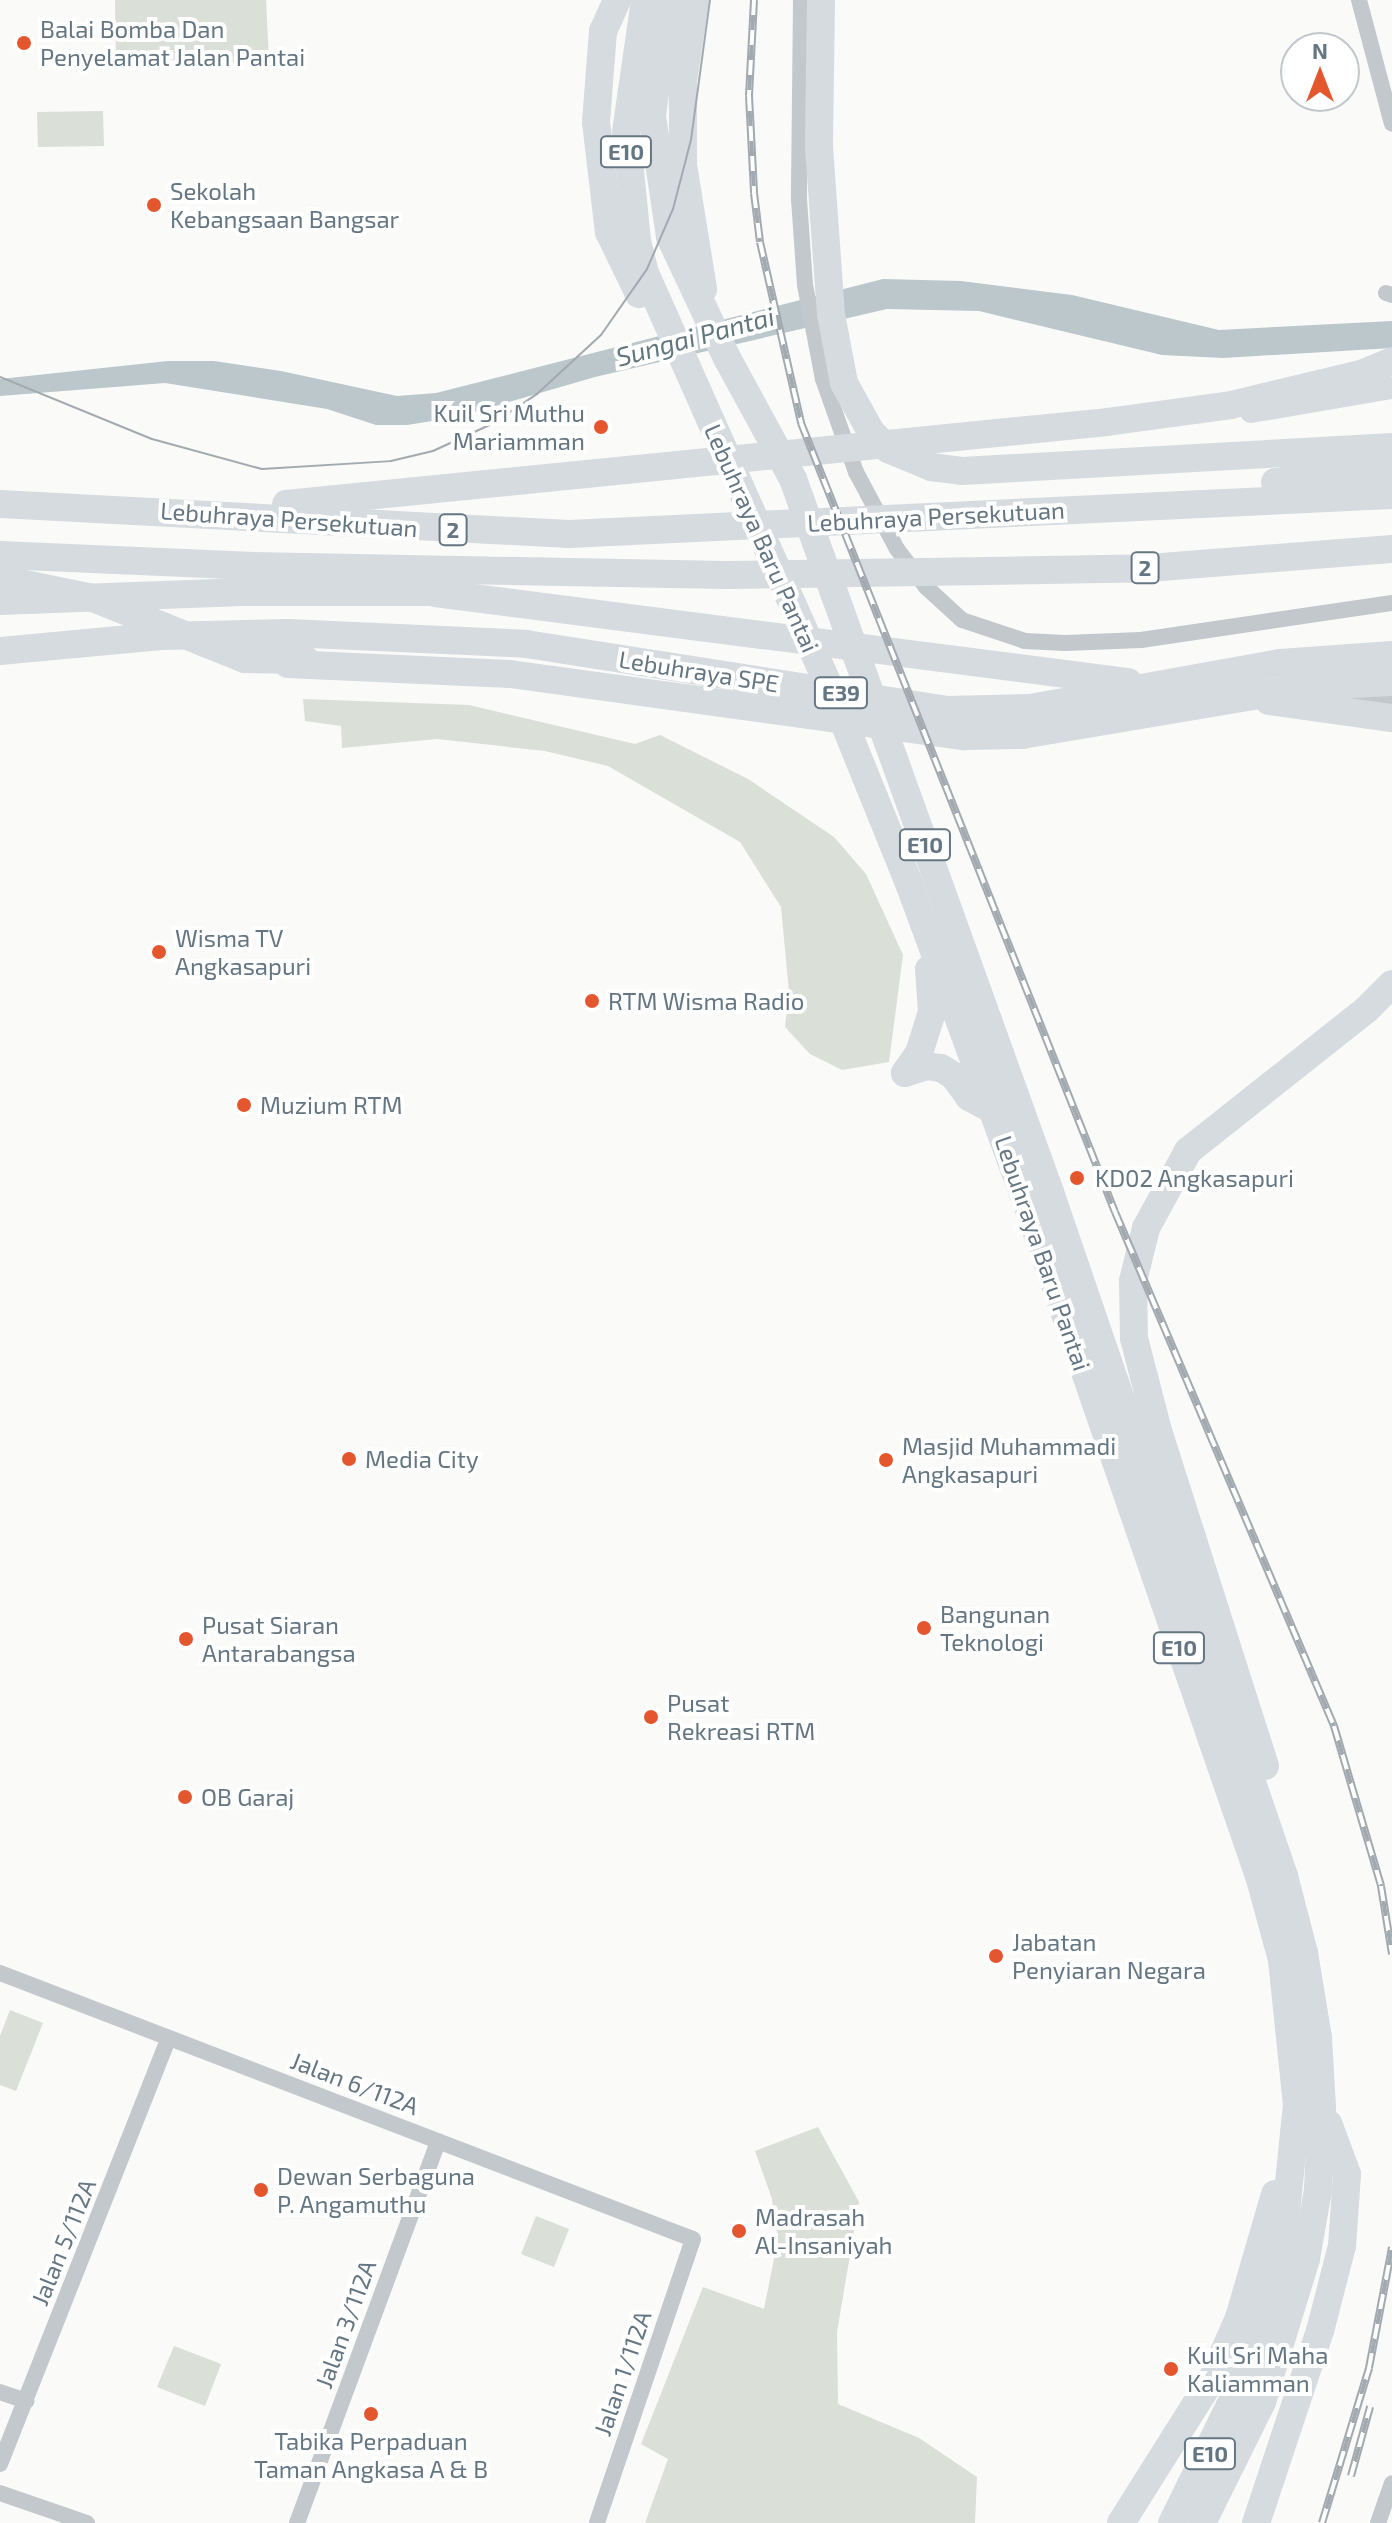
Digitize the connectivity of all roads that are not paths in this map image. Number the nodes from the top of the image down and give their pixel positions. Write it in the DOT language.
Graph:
graph roads {
  1 [pos="617,0"];
  2 [pos="645,0"];
  3 [pos="668,0"];
  4 [pos="695,0"];
  5 [pos="801,0"];
  6 [pos="1359,0"];
  7 [pos="814,18"];
  8 [pos="1392,124"];
  9 [pos="707,315"];
  10 [pos="679,359"];
  11 [pos="1392,361"];
  12 [pos="1377,385"];
  13 [pos="1392,447"];
  14 [pos="1392,469"];
  15 [pos="1392,495"];
  16 [pos="1181,503"];
  17 [pos="0,504"];
  18 [pos="206,512"];
  19 [pos="1392,549"];
  20 [pos="0,555"];
  21 [pos="690,575"];
  22 [pos="0,579"];
  23 [pos="435,593"];
  24 [pos="0,601"];
  25 [pos="1392,603"];
  26 [pos="695,629"];
  27 [pos="0,651"];
  28 [pos="1392,655"];
  29 [pos="288,664"];
  30 [pos="1392,682"];
  31 [pos="1392,699"];
  32 [pos="1290,703"];
  33 [pos="1392,718"];
  34 [pos="910,886"];
  35 [pos="1392,984"];
  36 [pos="995,1111"];
  37 [pos="1284,1876"];
  38 [pos="0,1973"];
  39 [pos="169,2038"];
  40 [pos="1310,2106"];
  41 [pos="438,2141"];
  42 [pos="693,2239"];
  43 [pos="0,2392"];
  44 [pos="26,2401"];
  45 [pos="0,2464"];
  46 [pos="1392,2483"];
  47 [pos="0,2493"];
  48 [pos="87,2523"];
  49 [pos="297,2523"];
  50 [pos="597,2523"];
  51 [pos="1121,2523"];
  52 [pos="1172,2523"];
  53 [pos="1202,2523"];
  54 [pos="1256,2523"];
  55 [pos="1378,2523"];
  1 -- 10 [label="highway"];
  2 -- 10 [label="highway, Lebuhraya Baru Pantai / E10"];
  3 -- 9 [label="highway, Lebuhraya Baru Pantai / E10"];
  4 -- 9 [label="highway"];
  5 -- 7 [label="street"];
  6 -- 8 [label="street"];
  7 -- 13 [label="highway"];
  7 -- 25 [label="street"];
  9 -- 37 [label="highway, Lebuhraya Baru Pantai / E10"];
  10 -- 34 [label="highway, Lebuhraya Baru Pantai / E10"];
  11 -- 12 [label="highway"];
  12 -- 18 [label="highway"];
  14 -- 16 [label="highway"];
  15 -- 16 [label="highway, Lebuhraya Persekutuan / 2"];
  16 -- 18 [label="highway, Lebuhraya Persekutuan / 2"];
  17 -- 18 [label="highway, Lebuhraya Persekutuan / 2"];
  19 -- 21 [label="highway, Lebuhraya Persekutuan / 2"];
  20 -- 21 [label="highway, Lebuhraya Persekutuan / 2"];
  21 -- 23 [label="highway"];
  22 -- 29 [label="highway"];
  23 -- 24 [label="highway"];
  23 -- 26 [label="highway"];
  26 -- 29 [label="highway"];
  26 -- 32 [label="highway"];
  27 -- 28 [label="highway, Lebuhraya SPE / E39"];
  29 -- 30 [label="highway, Lebuhraya SPE / E39"];
  31 -- 32 [label="street"];
  32 -- 33 [label="highway"];
  34 -- 36 [label="highway, Lebuhraya Baru Pantai / E10"];
  34 -- 36 [label="highway"];
  35 -- 37 [label="highway"];
  36 -- 40 [label="highway, Lebuhraya Baru Pantai / E10"];
  37 -- 40 [label="highway, Lebuhraya Baru Pantai / E10"];
  38 -- 39 [label="street, Jalan 6/112A"];
  39 -- 41 [label="street, Jalan 6/112A"];
  39 -- 44 [label="street, Jalan 5/112A"];
  40 -- 51 [label="highway"];
  40 -- 52 [label="highway, Lebuhraya Baru Pantai / E10"];
  40 -- 53 [label="highway, Lebuhraya Baru Pantai / E10"];
  40 -- 54 [label="highway"];
  41 -- 42 [label="street, Jalan 6/112A"];
  41 -- 49 [label="street, Jalan 3/112A"];
  42 -- 50 [label="street, Jalan 1/112A"];
  43 -- 44 [label="street"];
  44 -- 45 [label="street, Jalan 5/112A"];
  46 -- 55 [label="street"];
  47 -- 48 [label="street"];
}
